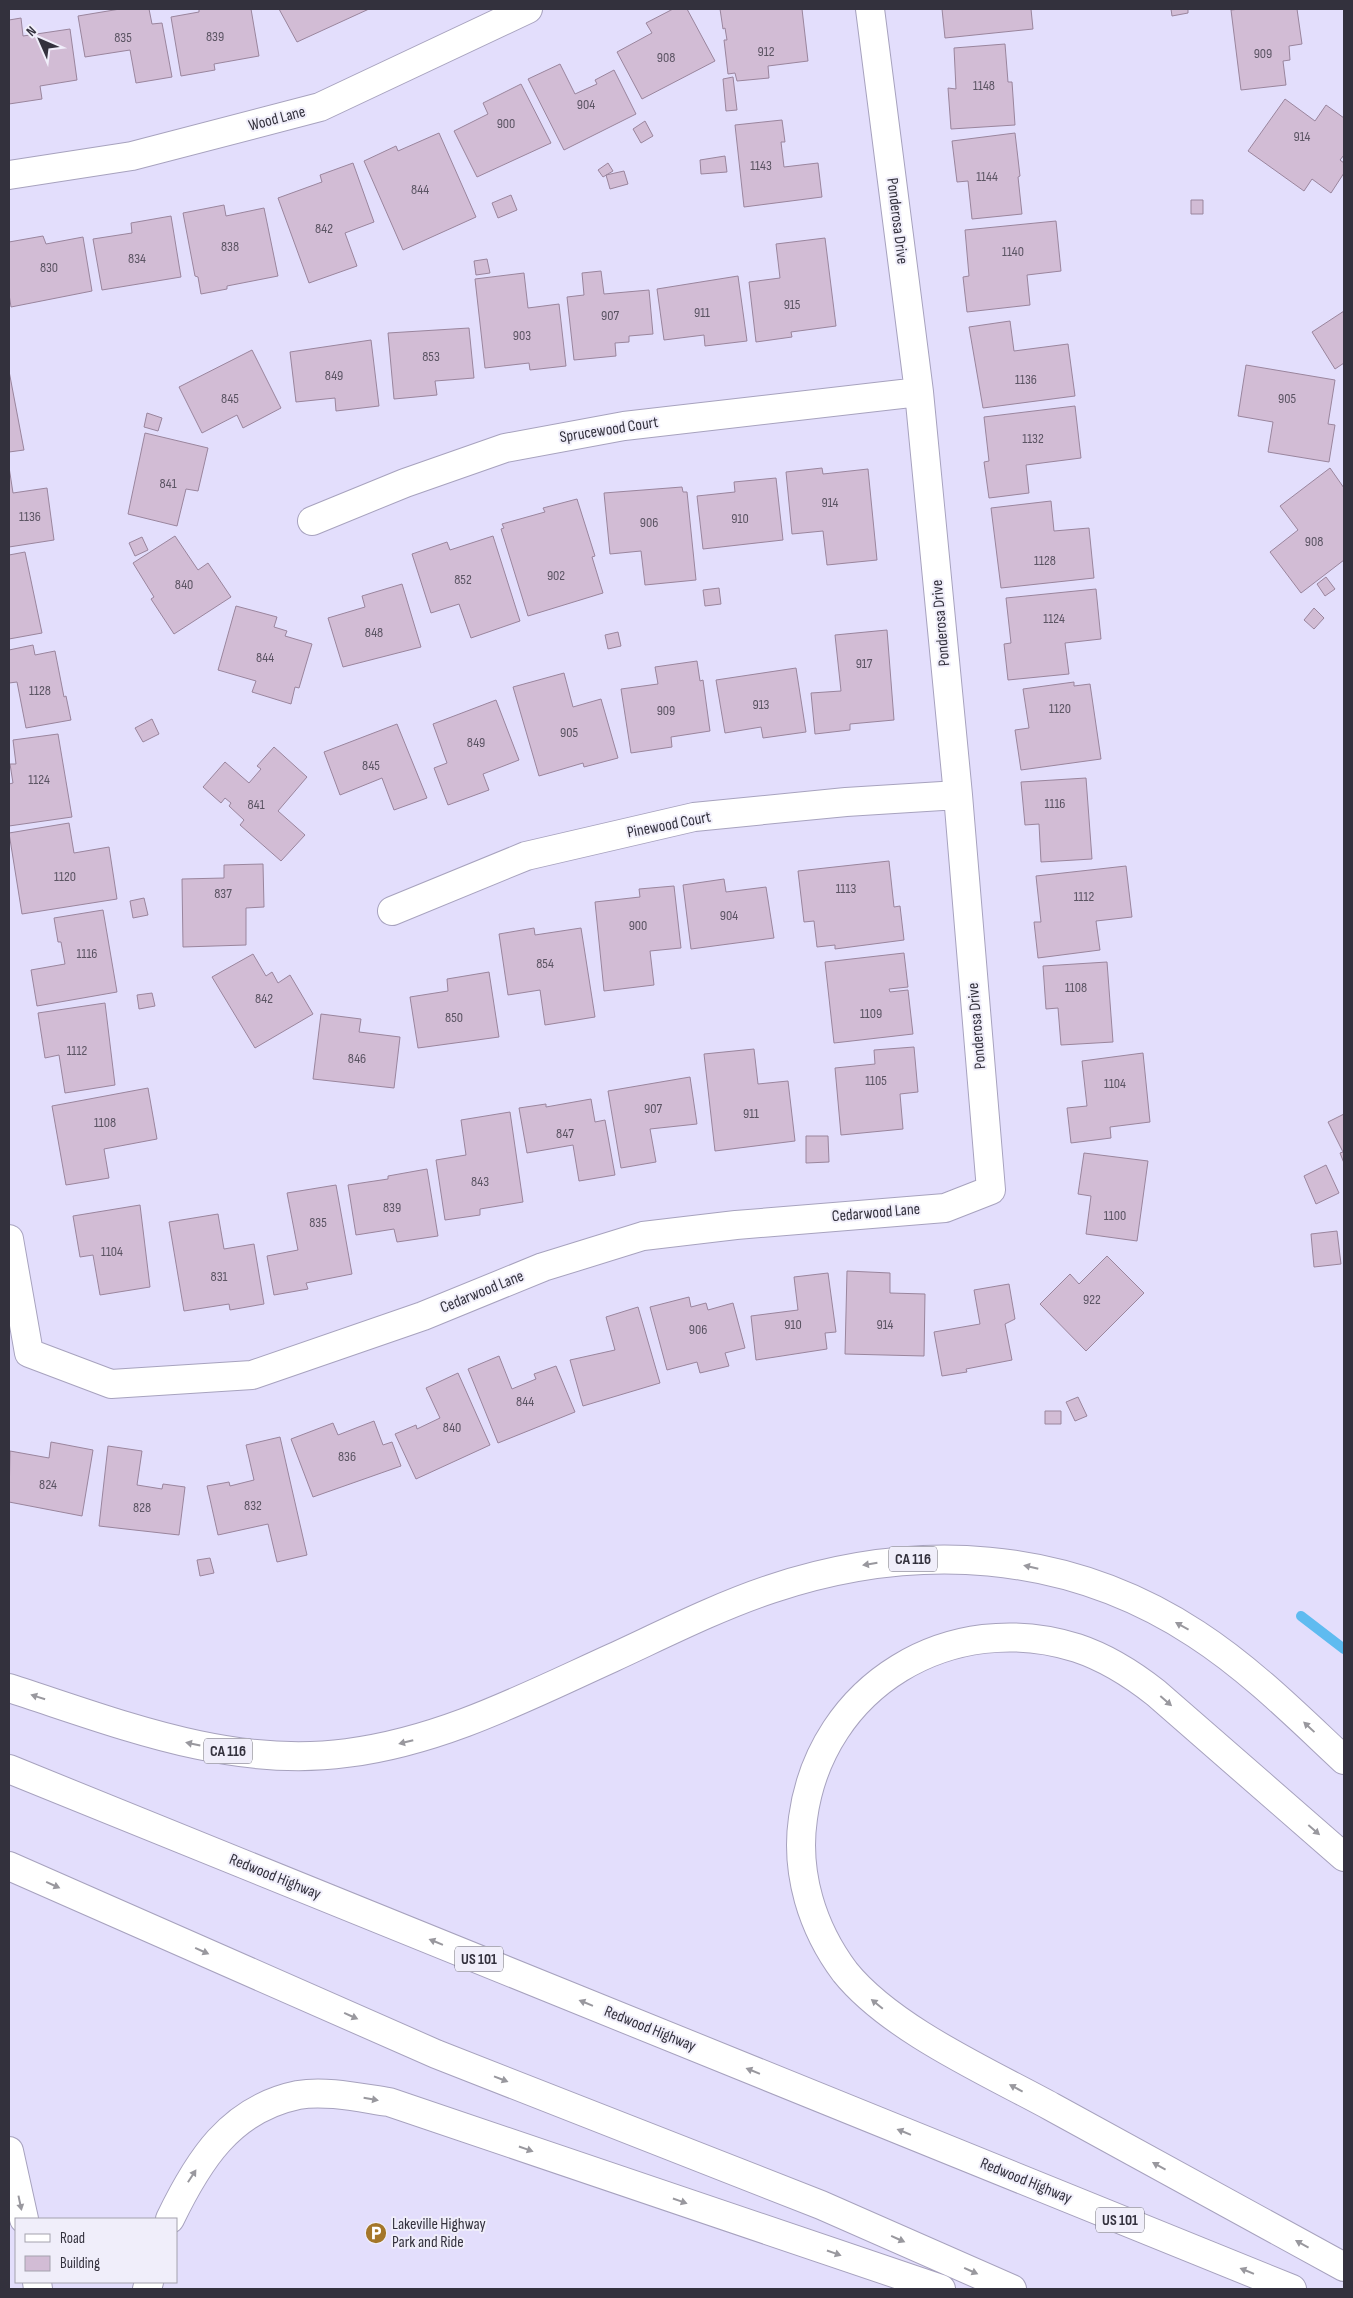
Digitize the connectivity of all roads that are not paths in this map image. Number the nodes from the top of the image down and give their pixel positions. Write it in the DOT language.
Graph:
graph roads {
  1 [pos="528,9"];
  2 [pos="870,9"];
  3 [pos="9,175"];
  4 [pos="920,392"];
  5 [pos="312,521"];
  6 [pos="958,795"];
  7 [pos="392,911"];
  8 [pos="945,1208"];
  9 [pos="9,1239"];
  10 [pos="9,1688"];
  11 [pos="1344,1760"];
  12 [pos="9,1769"];
  13 [pos="1344,1857"];
  14 [pos="9,1866"];
  15 [pos="9,2151"];
  16 [pos="24,2218"];
  17 [pos="170,2218"];
  18 [pos="1344,2267"];
  19 [pos="941,2289"];
  20 [pos="1012,2289"];
  21 [pos="1292,2289"];
  1 -- 3 [label="main road, Wood Lane"];
  2 -- 4 [label="main road, Ponderosa Drive"];
  4 -- 5 [label="main road, Sprucewood Court"];
  4 -- 6 [label="main road, Ponderosa Drive"];
  6 -- 7 [label="main road, Pinewood Court"];
  6 -- 8 [label="main road, Ponderosa Drive"];
  8 -- 9 [label="main road, Cedarwood Lane"];
  11 -- 10 [label="main road, CA 116, one-way"];
  21 -- 12 [label="main road, Redwood Highway / US 101, one-way"];
  18 -- 13 [label="main road, one-way"];
  14 -- 20 [label="main road, one-way"];
  15 -- 16 [label="main road, one-way"];
  17 -- 19 [label="main road, one-way"];
}
